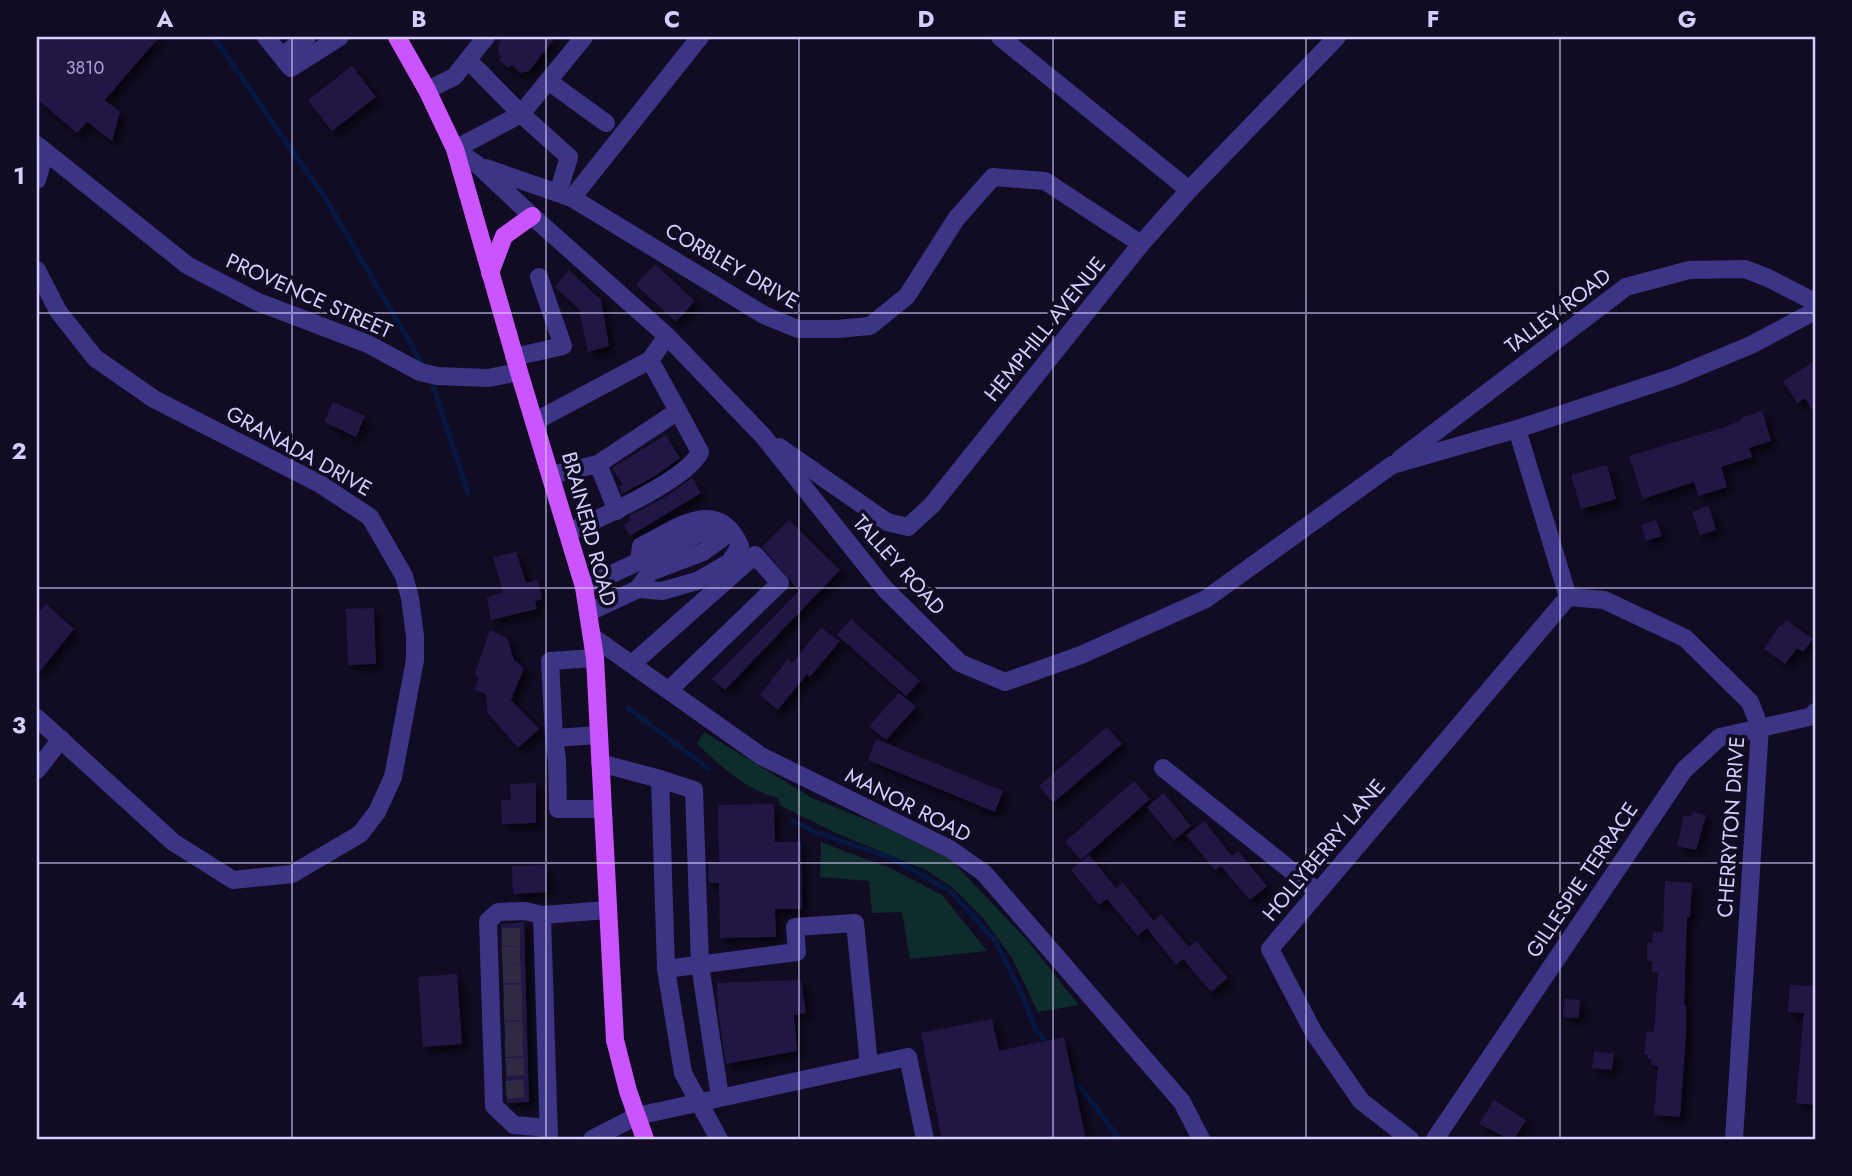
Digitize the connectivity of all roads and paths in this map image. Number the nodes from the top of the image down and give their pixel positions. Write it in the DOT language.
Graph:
graph roads {
  1 [pos="266,37"];
  2 [pos="307,37"];
  3 [pos="341,37"];
  4 [pos="397,37"];
  5 [pos="486,37"];
  6 [pos="584,37"];
  7 [pos="700,37"];
  8 [pos="1000,37"];
  9 [pos="1337,37"];
  10 [pos="282,56"];
  11 [pos="468,60"];
  12 [pos="548,81"];
  13 [pos="427,90"];
  14 [pos="521,114"];
  15 [pos="606,123"];
  16 [pos="41,148"];
  17 [pos="455,149"];
  18 [pos="479,166"];
  19 [pos="37,180"];
  20 [pos="1189,190"];
  21 [pos="565,195"];
  22 [pos="531,216"];
  23 [pos="1141,244"];
  24 [pos="37,270"];
  25 [pos="489,273"];
  26 [pos="539,277"];
  27 [pos="1815,302"];
  28 [pos="1815,311"];
  29 [pos="667,336"];
  30 [pos="650,360"];
  31 [pos="517,365"];
  32 [pos="678,411"];
  33 [pos="534,422"];
  34 [pos="1517,429"];
  35 [pos="764,437"];
  36 [pos="598,464"];
  37 [pos="1392,465"];
  38 [pos="551,475"];
  39 [pos="617,511"];
  40 [pos="721,523"];
  41 [pos="569,532"];
  42 [pos="584,587"];
  43 [pos="638,589"];
  44 [pos="1568,597"];
  45 [pos="589,612"];
  46 [pos="593,637"];
  47 [pos="595,658"];
  48 [pos="632,664"];
  49 [pos="669,690"];
  50 [pos="1815,712"];
  51 [pos="37,718"];
  52 [pos="1760,728"];
  53 [pos="598,735"];
  54 [pos="554,738"];
  55 [pos="61,739"];
  56 [pos="600,763"];
  57 [pos="1163,768"];
  58 [pos="37,770"];
  59 [pos="660,779"];
  60 [pos="602,809"];
  61 [pos="1318,892"];
  62 [pos="608,909"];
  63 [pos="542,915"];
  64 [pos="700,965"];
  65 [pos="666,969"];
  66 [pos="869,1065"];
  67 [pos="720,1097"];
  68 [pos="699,1102"];
  69 [pos="637,1116"];
  70 [pos="548,1134"];
  71 [pos="592,1139"];
  72 [pos="645,1139"];
  73 [pos="719,1139"];
  74 [pos="925,1139"];
  75 [pos="1201,1139"];
  76 [pos="1410,1139"];
  77 [pos="1435,1139"];
  78 [pos="1734,1139"];
  1 -- 10 [label="street"];
  2 -- 10 [label="street"];
  3 -- 10 [label="street"];
  4 -- 13 [label="main road, BRAINERD ROAD"];
  5 -- 11 [label="street"];
  6 -- 12 [label="street"];
  7 -- 21 [label="street"];
  8 -- 20 [label="street"];
  9 -- 20 [label="street, HEMPHILL AVENUE"];
  11 -- 13 [label="street"];
  11 -- 14 [label="street"];
  12 -- 14 [label="street"];
  12 -- 15 [label="street"];
  13 -- 17 [label="main road, BRAINERD ROAD"];
  14 -- 17 [label="street"];
  14 -- 21 [label="street"];
  16 -- 19 [label="street"];
  16 -- 31 [label="street, PROVENCE STREET"];
  17 -- 18 [label="street, TALLEY ROAD"];
  17 -- 25 [label="main road, BRAINERD ROAD"];
  18 -- 21 [label="street, CORBLEY DRIVE"];
  18 -- 22 [label="street, TALLEY ROAD"];
  20 -- 23 [label="street, HEMPHILL AVENUE"];
  21 -- 23 [label="street, CORBLEY DRIVE"];
  22 -- 25 [label="main road"];
  22 -- 29 [label="street, TALLEY ROAD"];
  23 -- 35 [label="street, HEMPHILL AVENUE"];
  24 -- 55 [label="street, GRANADA DRIVE"];
  25 -- 31 [label="main road, BRAINERD ROAD"];
  26 -- 31 [label="street, PROVENCE STREET"];
  27 -- 37 [label="street, TALLEY ROAD"];
  28 -- 34 [label="street, TALLEY ROAD"];
  29 -- 30 [label="street"];
  29 -- 35 [label="street, TALLEY ROAD"];
  30 -- 32 [label="street"];
  30 -- 33 [label="street"];
  31 -- 33 [label="main road, BRAINERD ROAD"];
  32 -- 36 [label="street"];
  32 -- 39 [label="street"];
  33 -- 38 [label="main road, BRAINERD ROAD"];
  34 -- 37 [label="street, TALLEY ROAD"];
  34 -- 44 [label="street"];
  35 -- 37 [label="street, TALLEY ROAD"];
  36 -- 38 [label="street"];
  36 -- 39 [label="street"];
  38 -- 41 [label="main road, BRAINERD ROAD"];
  39 -- 41 [label="street"];
  40 -- 42 [label="street"];
  40 -- 43 [label="street"];
  40 -- 43 [label="street"];
  41 -- 42 [label="main road, BRAINERD ROAD"];
  42 -- 45 [label="main road, BRAINERD ROAD"];
  43 -- 45 [label="street"];
  44 -- 52 [label="street, CHERRYTON DRIVE"];
  44 -- 61 [label="street, HOLLYBERRY LANE"];
  45 -- 46 [label="main road, BRAINERD ROAD"];
  46 -- 47 [label="main road, BRAINERD ROAD"];
  46 -- 48 [label="street, MANOR ROAD"];
  47 -- 53 [label="main road, BRAINERD ROAD"];
  47 -- 54 [label="street"];
  48 -- 49 [label="street, MANOR ROAD"];
  48 -- 49 [label="street"];
  49 -- 75 [label="street, MANOR ROAD"];
  50 -- 52 [label="street, GILLESPIE TERRACE"];
  51 -- 55 [label="street, GRANADA DRIVE"];
  52 -- 77 [label="street, GILLESPIE TERRACE"];
  52 -- 78 [label="street, CHERRYTON DRIVE"];
  53 -- 54 [label="street"];
  53 -- 56 [label="main road, BRAINERD ROAD"];
  54 -- 60 [label="street"];
  55 -- 58 [label="street"];
  56 -- 59 [label="street"];
  56 -- 60 [label="main road, BRAINERD ROAD"];
  57 -- 61 [label="street"];
  59 -- 64 [label="street"];
  59 -- 65 [label="street"];
  60 -- 62 [label="main road, BRAINERD ROAD"];
  61 -- 76 [label="street, HOLLYBERRY LANE"];
  62 -- 63 [label="street"];
  62 -- 69 [label="main road, BRAINERD ROAD"];
  63 -- 70 [label="street"];
  63 -- 70 [label="street"];
  64 -- 65 [label="street"];
  64 -- 66 [label="street"];
  64 -- 67 [label="street"];
  65 -- 68 [label="street"];
  66 -- 67 [label="street"];
  66 -- 74 [label="street"];
  67 -- 68 [label="street"];
  68 -- 69 [label="street"];
  68 -- 73 [label="street"];
  69 -- 71 [label="street"];
  69 -- 72 [label="main road, BRAINERD ROAD"];
}
